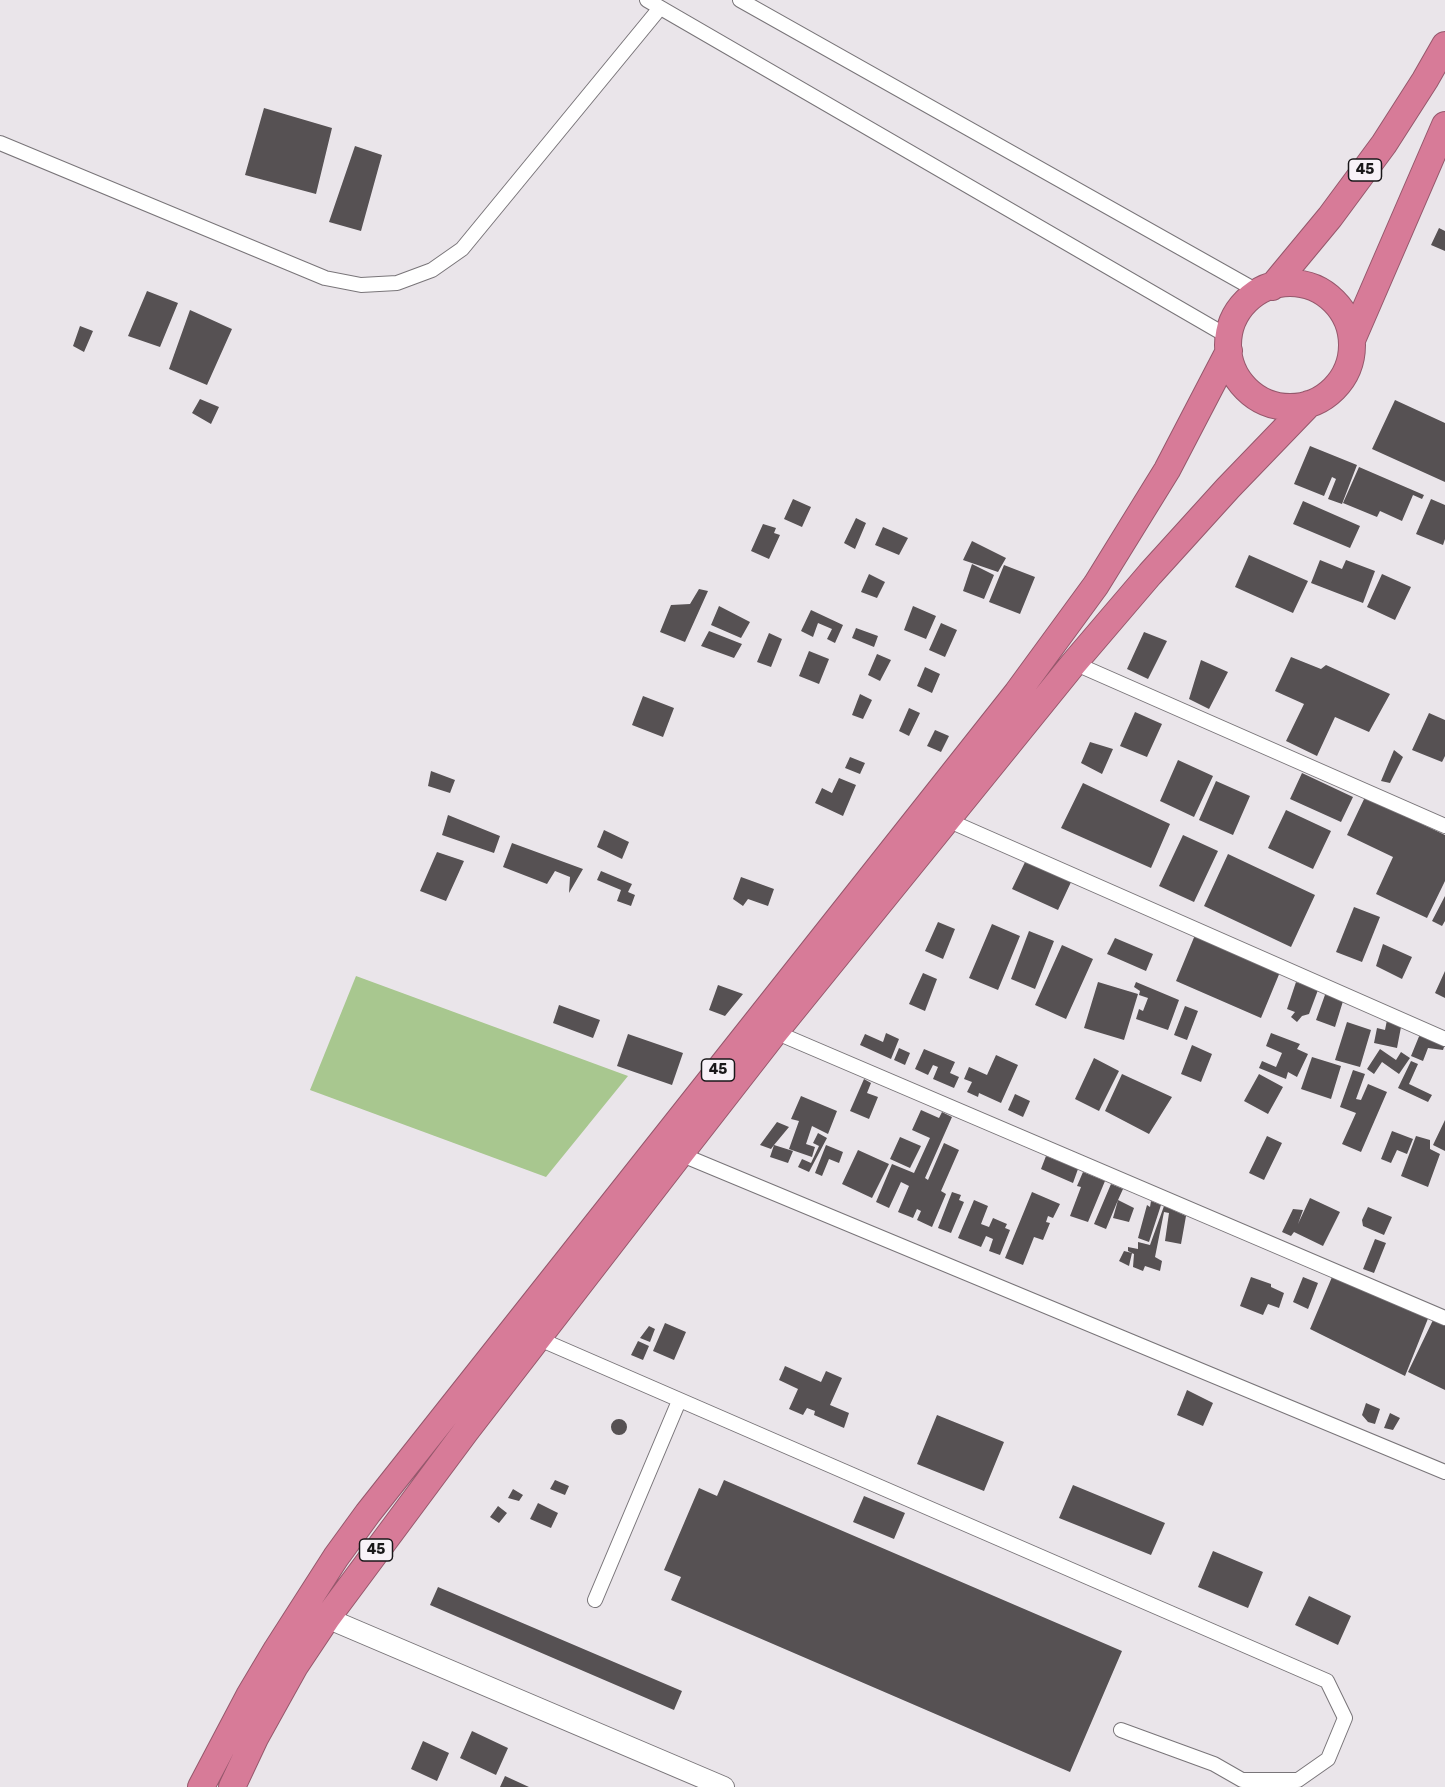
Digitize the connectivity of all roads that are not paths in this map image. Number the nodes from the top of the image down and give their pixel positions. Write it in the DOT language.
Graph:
graph roads {
  1 [pos="647,0"];
  2 [pos="740,0"];
  3 [pos="660,8"];
  4 [pos="1445,45"];
  5 [pos="1445,125"];
  6 [pos="0,143"];
  7 [pos="1265,289"];
  8 [pos="1352,340"];
  9 [pos="1229,344"];
  10 [pos="1309,405"];
  11 [pos="1074,663"];
  12 [pos="945,819"];
  13 [pos="1445,826"];
  14 [pos="775,1032"];
  15 [pos="1445,1039"];
  16 [pos="680,1154"];
  17 [pos="1445,1318"];
  18 [pos="537,1338"];
  19 [pos="679,1401"];
  20 [pos="1445,1472"];
  21 [pos="595,1600"];
  22 [pos="303,1607"];
  23 [pos="327,1618"];
  24 [pos="1121,1730"];
  25 [pos="234,1783"];
  26 [pos="715,1785"];
  27 [pos="201,1787"];
  1 -- 3 [label="street"];
  2 -- 7 [label="street"];
  3 -- 6 [label="street"];
  3 -- 9 [label="street"];
  4 -- 7 [label="highway, 45"];
  5 -- 8 [label="highway"];
  7 -- 8 [label="highway"];
  7 -- 9 [label="highway"];
  8 -- 10 [label="highway"];
  9 -- 10 [label="highway"];
  9 -- 22 [label="highway, 45"];
  10 -- 11 [label="highway, 45"];
  11 -- 12 [label="highway, 45"];
  11 -- 13 [label="street"];
  12 -- 14 [label="highway, 45"];
  12 -- 15 [label="street"];
  14 -- 16 [label="highway, 45"];
  14 -- 17 [label="street"];
  16 -- 18 [label="highway, 45"];
  16 -- 20 [label="street"];
  18 -- 19 [label="street"];
  18 -- 23 [label="highway, 45"];
  19 -- 21 [label="street"];
  19 -- 24 [label="street"];
  22 -- 23 [label="street"];
  22 -- 27 [label="highway, 45"];
  23 -- 25 [label="highway, 45"];
  23 -- 26 [label="street"];
}
